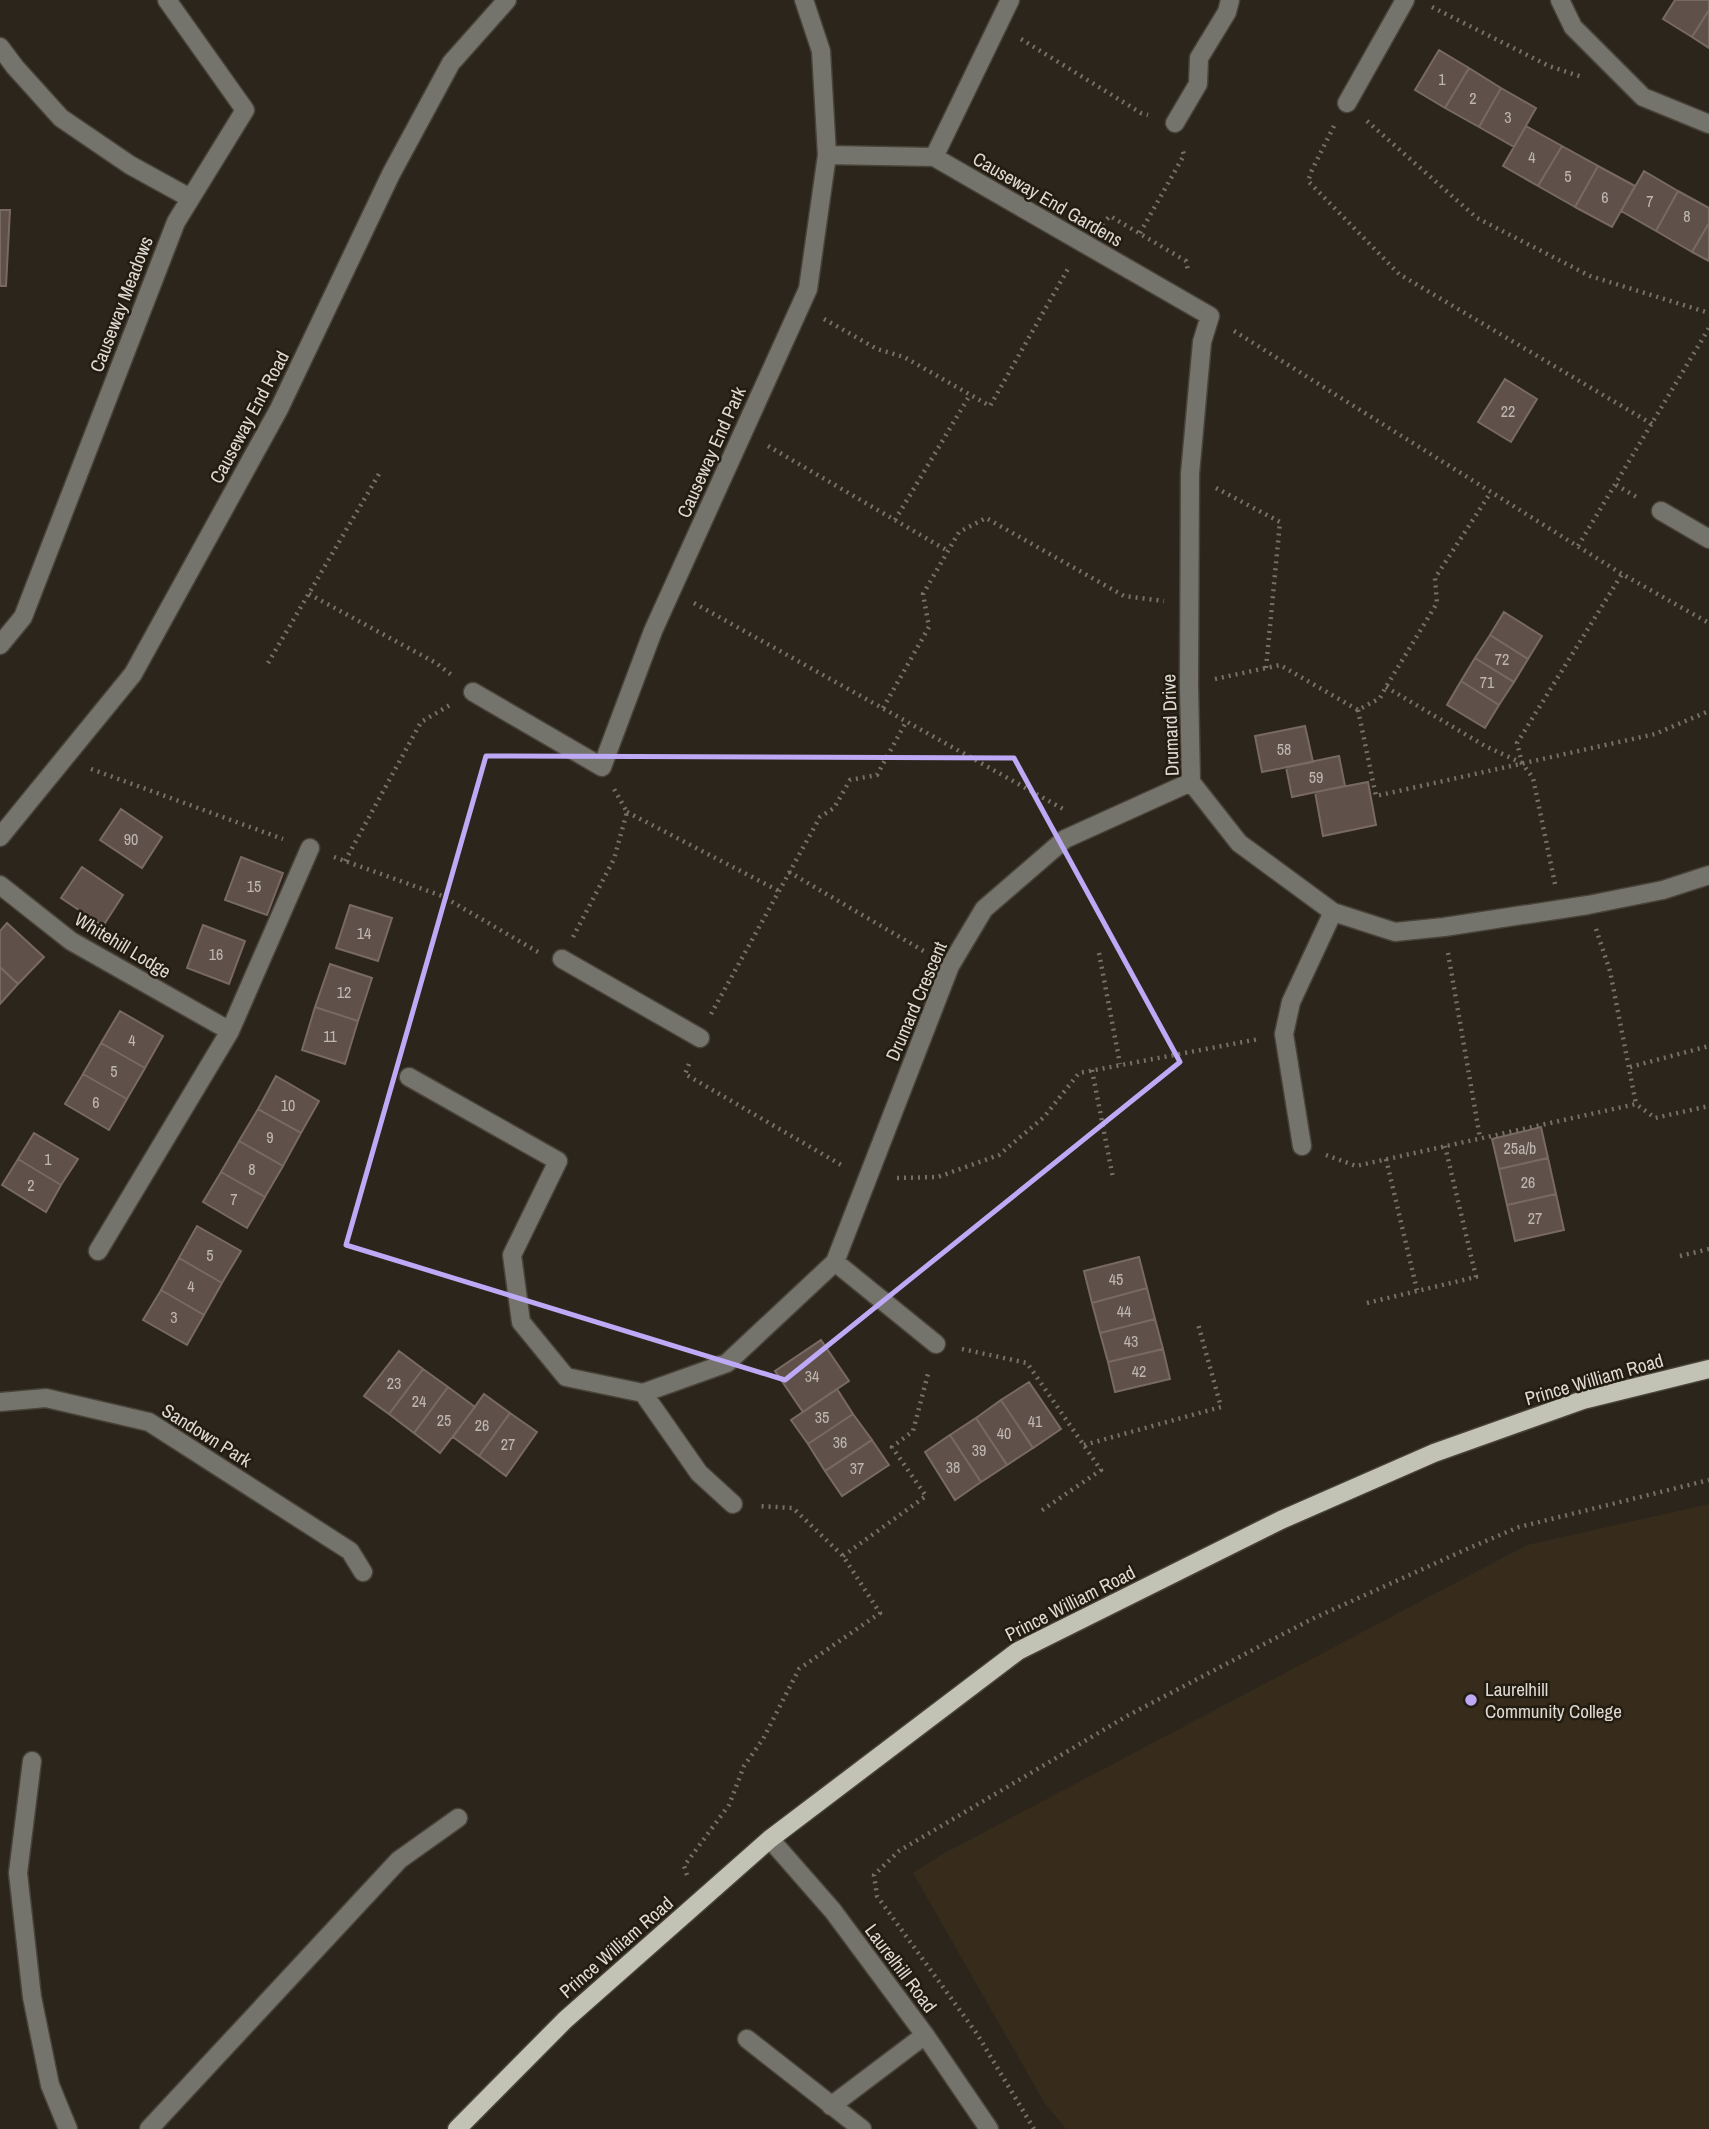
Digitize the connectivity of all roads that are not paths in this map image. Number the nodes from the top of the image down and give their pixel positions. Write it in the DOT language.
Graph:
graph roads {
  1 [pos="167,0"];
  2 [pos="507,0"];
  3 [pos="804,0"];
  4 [pos="1010,0"];
  5 [pos="1230,0"];
  6 [pos="1405,0"];
  7 [pos="1560,0"];
  8 [pos="0,47"];
  9 [pos="1347,103"];
  10 [pos="1175,123"];
  11 [pos="1709,124"];
  12 [pos="827,155"];
  13 [pos="934,158"];
  14 [pos="190,198"];
  15 [pos="1202,342"];
  16 [pos="1661,511"];
  17 [pos="1709,540"];
  18 [pos="0,645"];
  19 [pos="473,692"];
  20 [pos="1191,782"];
  21 [pos="0,837"];
  22 [pos="310,848"];
  23 [pos="1709,875"];
  24 [pos="0,885"];
  25 [pos="1333,912"];
  26 [pos="562,959"];
  27 [pos="230,1031"];
  28 [pos="701,1038"];
  29 [pos="409,1077"];
  30 [pos="1302,1146"];
  31 [pos="98,1251"];
  32 [pos="835,1262"];
  33 [pos="936,1343"];
  34 [pos="1709,1369"];
  35 [pos="643,1393"];
  36 [pos="0,1402"];
  37 [pos="733,1504"];
  38 [pos="363,1572"];
  39 [pos="32,1760"];
  40 [pos="458,1818"];
  41 [pos="770,1839"];
  42 [pos="925,2035"];
  43 [pos="747,2039"];
  44 [pos="831,2106"];
  45 [pos="68,2129"];
  46 [pos="149,2129"];
  47 [pos="457,2129"];
  48 [pos="862,2129"];
  49 [pos="989,2129"];
  1 -- 14 [label="street, Causeway Meadows"];
  2 -- 21 [label="street, Causeway End Road"];
  3 -- 12 [label="street, Causeway End Park"];
  4 -- 13 [label="street"];
  5 -- 10 [label="street"];
  6 -- 9 [label="street"];
  7 -- 11 [label="street"];
  8 -- 14 [label="street"];
  12 -- 13 [label="street, Causeway End Gardens"];
  12 -- 19 [label="street, Causeway End Park"];
  13 -- 15 [label="street, Causeway End Gardens"];
  14 -- 18 [label="street, Causeway Meadows"];
  15 -- 20 [label="street, Drumard Drive"];
  16 -- 17 [label="street"];
  20 -- 25 [label="street, Drumard Drive"];
  20 -- 32 [label="street, Drumard Crescent"];
  22 -- 27 [label="street"];
  23 -- 25 [label="street, Drumard Drive"];
  24 -- 27 [label="street, Whitehill Lodge"];
  25 -- 30 [label="street"];
  26 -- 28 [label="street"];
  27 -- 31 [label="street"];
  29 -- 35 [label="street"];
  32 -- 33 [label="street"];
  32 -- 35 [label="street, Drumard Crescent"];
  34 -- 41 [label="main road, Prince William Road"];
  35 -- 37 [label="street"];
  36 -- 38 [label="street, Sandown Park"];
  39 -- 45 [label="street"];
  40 -- 46 [label="street"];
  41 -- 42 [label="street, Laurelhill Road"];
  41 -- 47 [label="main road, Prince William Road"];
  42 -- 44 [label="street"];
  42 -- 49 [label="street, Laurelhill Road"];
  43 -- 44 [label="street"];
  44 -- 48 [label="street"];
}
